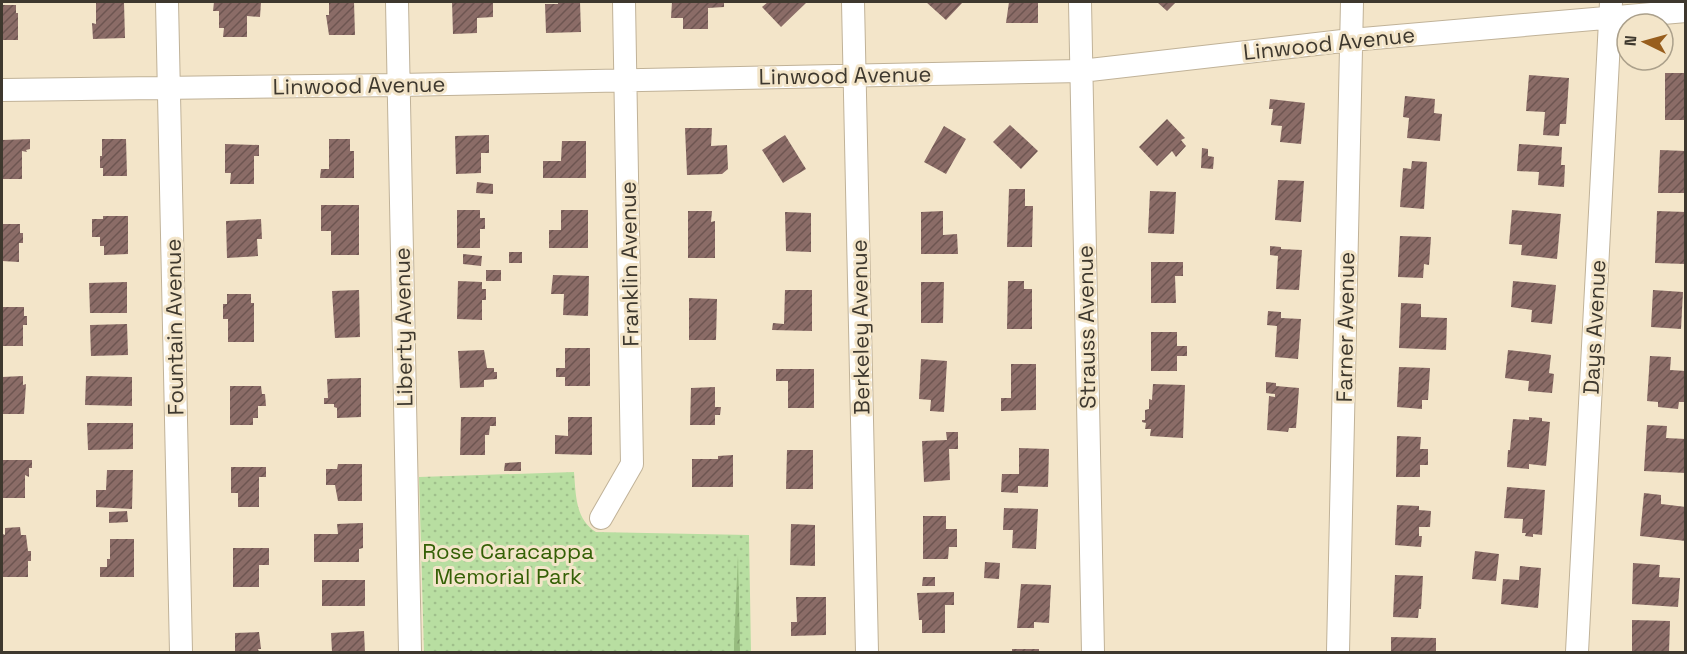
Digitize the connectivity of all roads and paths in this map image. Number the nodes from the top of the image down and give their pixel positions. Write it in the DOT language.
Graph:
graph roads {
  1 [pos="167,2"];
  2 [pos="397,2"];
  3 [pos="624,2"];
  4 [pos="853,2"];
  5 [pos="1080,2"];
  6 [pos="1352,2"];
  7 [pos="1610,10"];
  8 [pos="1686,11"];
  9 [pos="1351,40"];
  10 [pos="1081,70"];
  11 [pos="855,74"];
  12 [pos="626,80"];
  13 [pos="399,85"];
  14 [pos="168,88"];
  15 [pos="2,90"];
  16 [pos="601,518"];
  17 [pos="181,652"];
  18 [pos="410,652"];
  19 [pos="867,652"];
  20 [pos="1093,652"];
  21 [pos="1338,652"];
  22 [pos="1577,652"];
  1 -- 14 [label="street, Fountain Avenue"];
  2 -- 13 [label="street, Liberty Avenue"];
  3 -- 12 [label="street, Franklin Avenue"];
  4 -- 11 [label="street, Berkeley Avenue"];
  5 -- 10 [label="street, Strauss Avenue"];
  6 -- 9 [label="street, Farner Avenue"];
  7 -- 8 [label="street, Linwood Avenue"];
  7 -- 9 [label="street, Linwood Avenue"];
  7 -- 22 [label="street, Days Avenue"];
  9 -- 10 [label="street, Linwood Avenue"];
  9 -- 21 [label="street, Farner Avenue"];
  10 -- 11 [label="street, Linwood Avenue"];
  10 -- 20 [label="street, Strauss Avenue"];
  11 -- 12 [label="street, Linwood Avenue"];
  11 -- 19 [label="street, Berkeley Avenue"];
  12 -- 13 [label="street, Linwood Avenue"];
  12 -- 16 [label="street, Franklin Avenue"];
  13 -- 14 [label="street, Linwood Avenue"];
  13 -- 18 [label="street, Liberty Avenue"];
  14 -- 15 [label="street, Linwood Avenue"];
  14 -- 17 [label="street, Fountain Avenue"];
}
